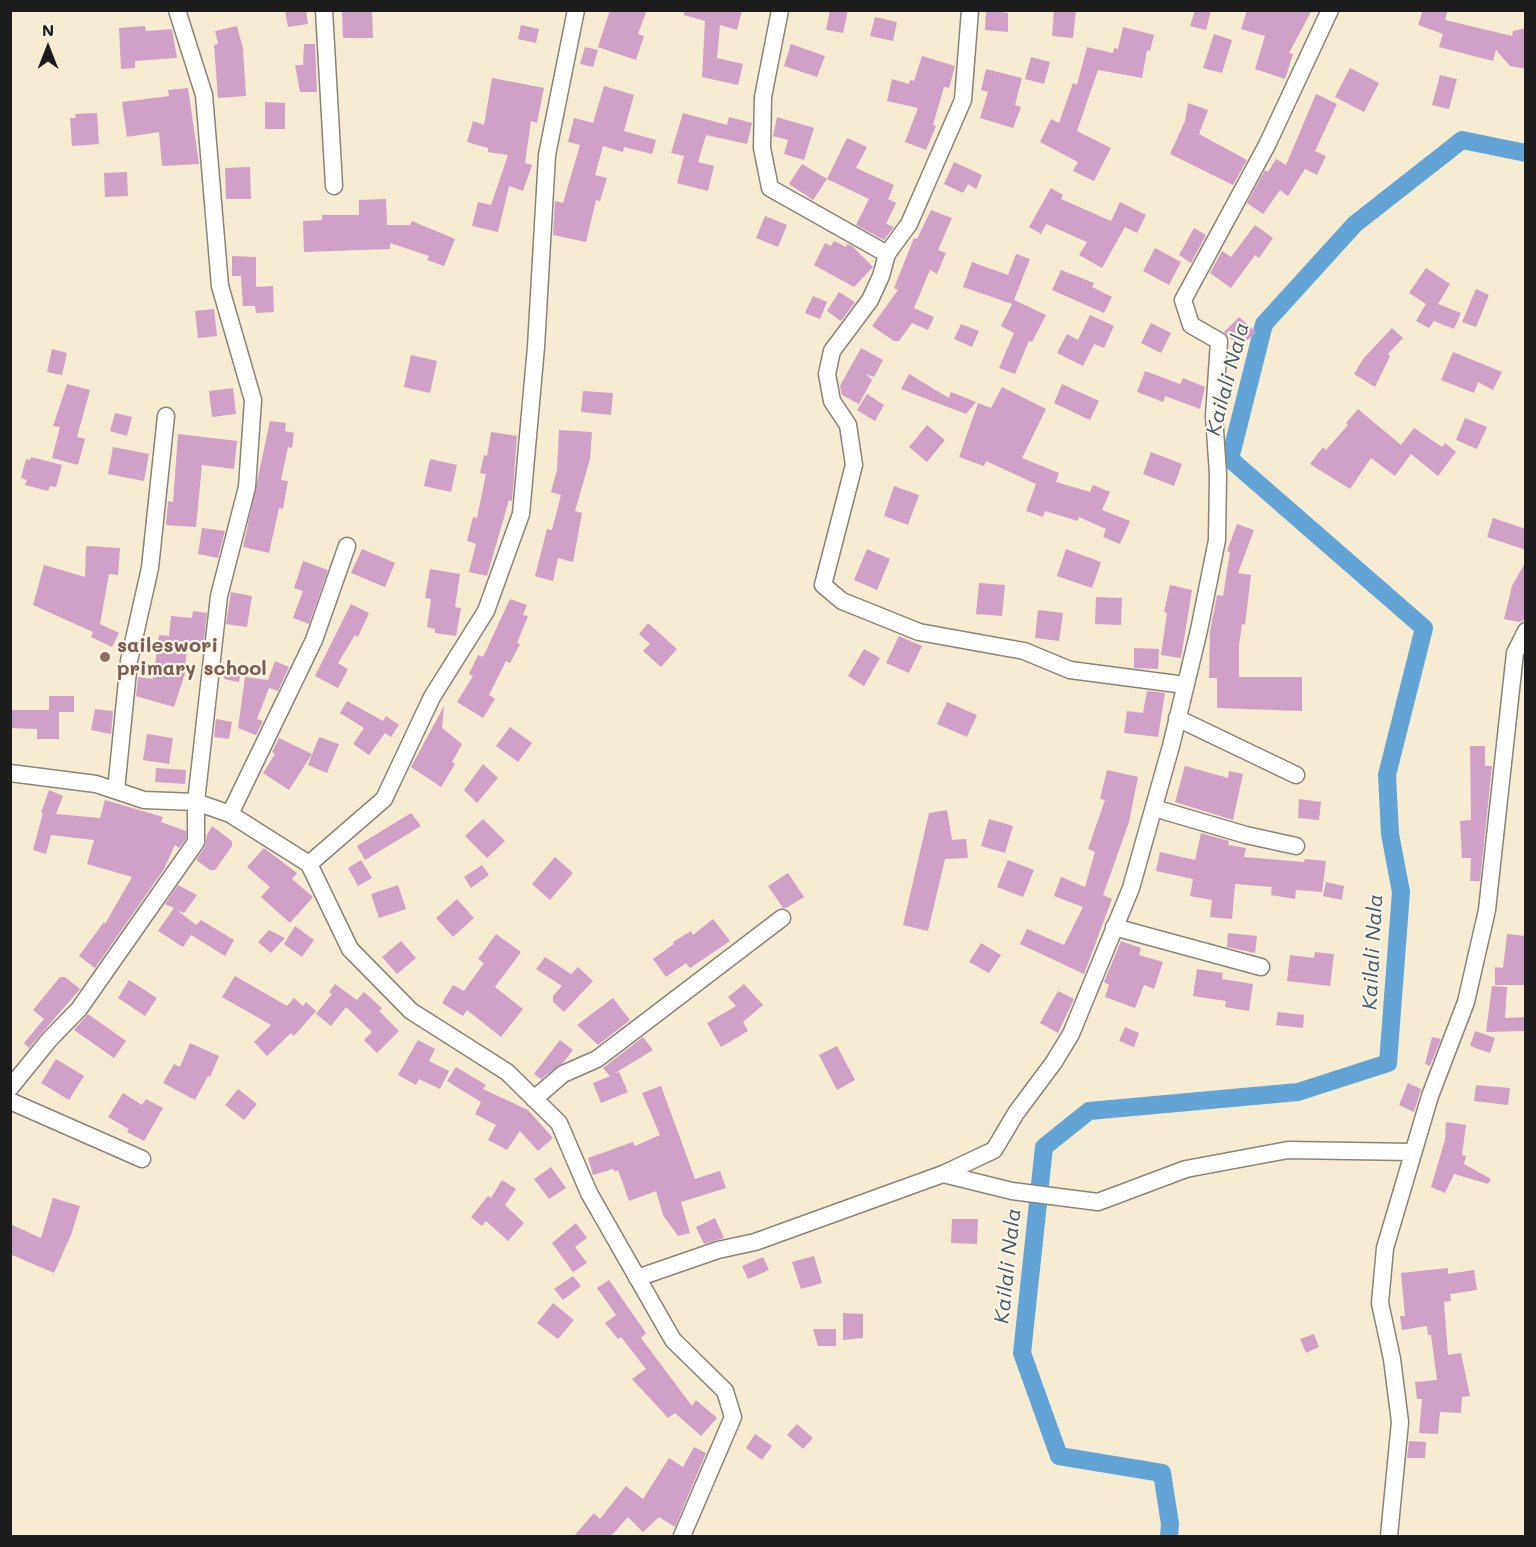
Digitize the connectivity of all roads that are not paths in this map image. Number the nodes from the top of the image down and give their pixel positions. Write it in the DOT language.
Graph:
graph roads {
  1 [pos="177,10"];
  2 [pos="324,10"];
  3 [pos="780,10"];
  4 [pos="970,10"];
  5 [pos="1330,10"];
  6 [pos="572,12"];
  7 [pos="334,186"];
  8 [pos="886,254"];
  9 [pos="166,416"];
  10 [pos="347,546"];
  11 [pos="1526,631"];
  12 [pos="1185,685"];
  13 [pos="1177,718"];
  14 [pos="10,773"];
  15 [pos="1296,775"];
  16 [pos="116,790"];
  17 [pos="196,802"];
  18 [pos="1154,808"];
  19 [pos="230,814"];
  20 [pos="1296,846"];
  21 [pos="309,864"];
  22 [pos="782,918"];
  23 [pos="1114,927"];
  24 [pos="1261,966"];
  25 [pos="10,1088"];
  26 [pos="534,1099"];
  27 [pos="10,1101"];
  28 [pos="1413,1152"];
  29 [pos="142,1159"];
  30 [pos="943,1174"];
  31 [pos="637,1278"];
  32 [pos="682,1536"];
  33 [pos="1389,1536"];
  1 -- 17 [label="street"];
  2 -- 7 [label="street"];
  3 -- 8 [label="street"];
  4 -- 8 [label="street"];
  5 -- 12 [label="street"];
  6 -- 21 [label="street"];
  8 -- 12 [label="street"];
  9 -- 16 [label="street"];
  10 -- 19 [label="street"];
  11 -- 28 [label="street"];
  12 -- 13 [label="street"];
  13 -- 15 [label="street"];
  13 -- 18 [label="street"];
  14 -- 16 [label="street"];
  16 -- 17 [label="street"];
  17 -- 19 [label="street"];
  17 -- 25 [label="street"];
  18 -- 20 [label="street"];
  18 -- 23 [label="street"];
  19 -- 21 [label="street"];
  21 -- 26 [label="street"];
  22 -- 26 [label="street"];
  23 -- 24 [label="street"];
  23 -- 30 [label="street"];
  26 -- 31 [label="street"];
  27 -- 29 [label="street"];
  28 -- 30 [label="street"];
  28 -- 33 [label="street"];
  30 -- 31 [label="street"];
  31 -- 32 [label="street"];
}
